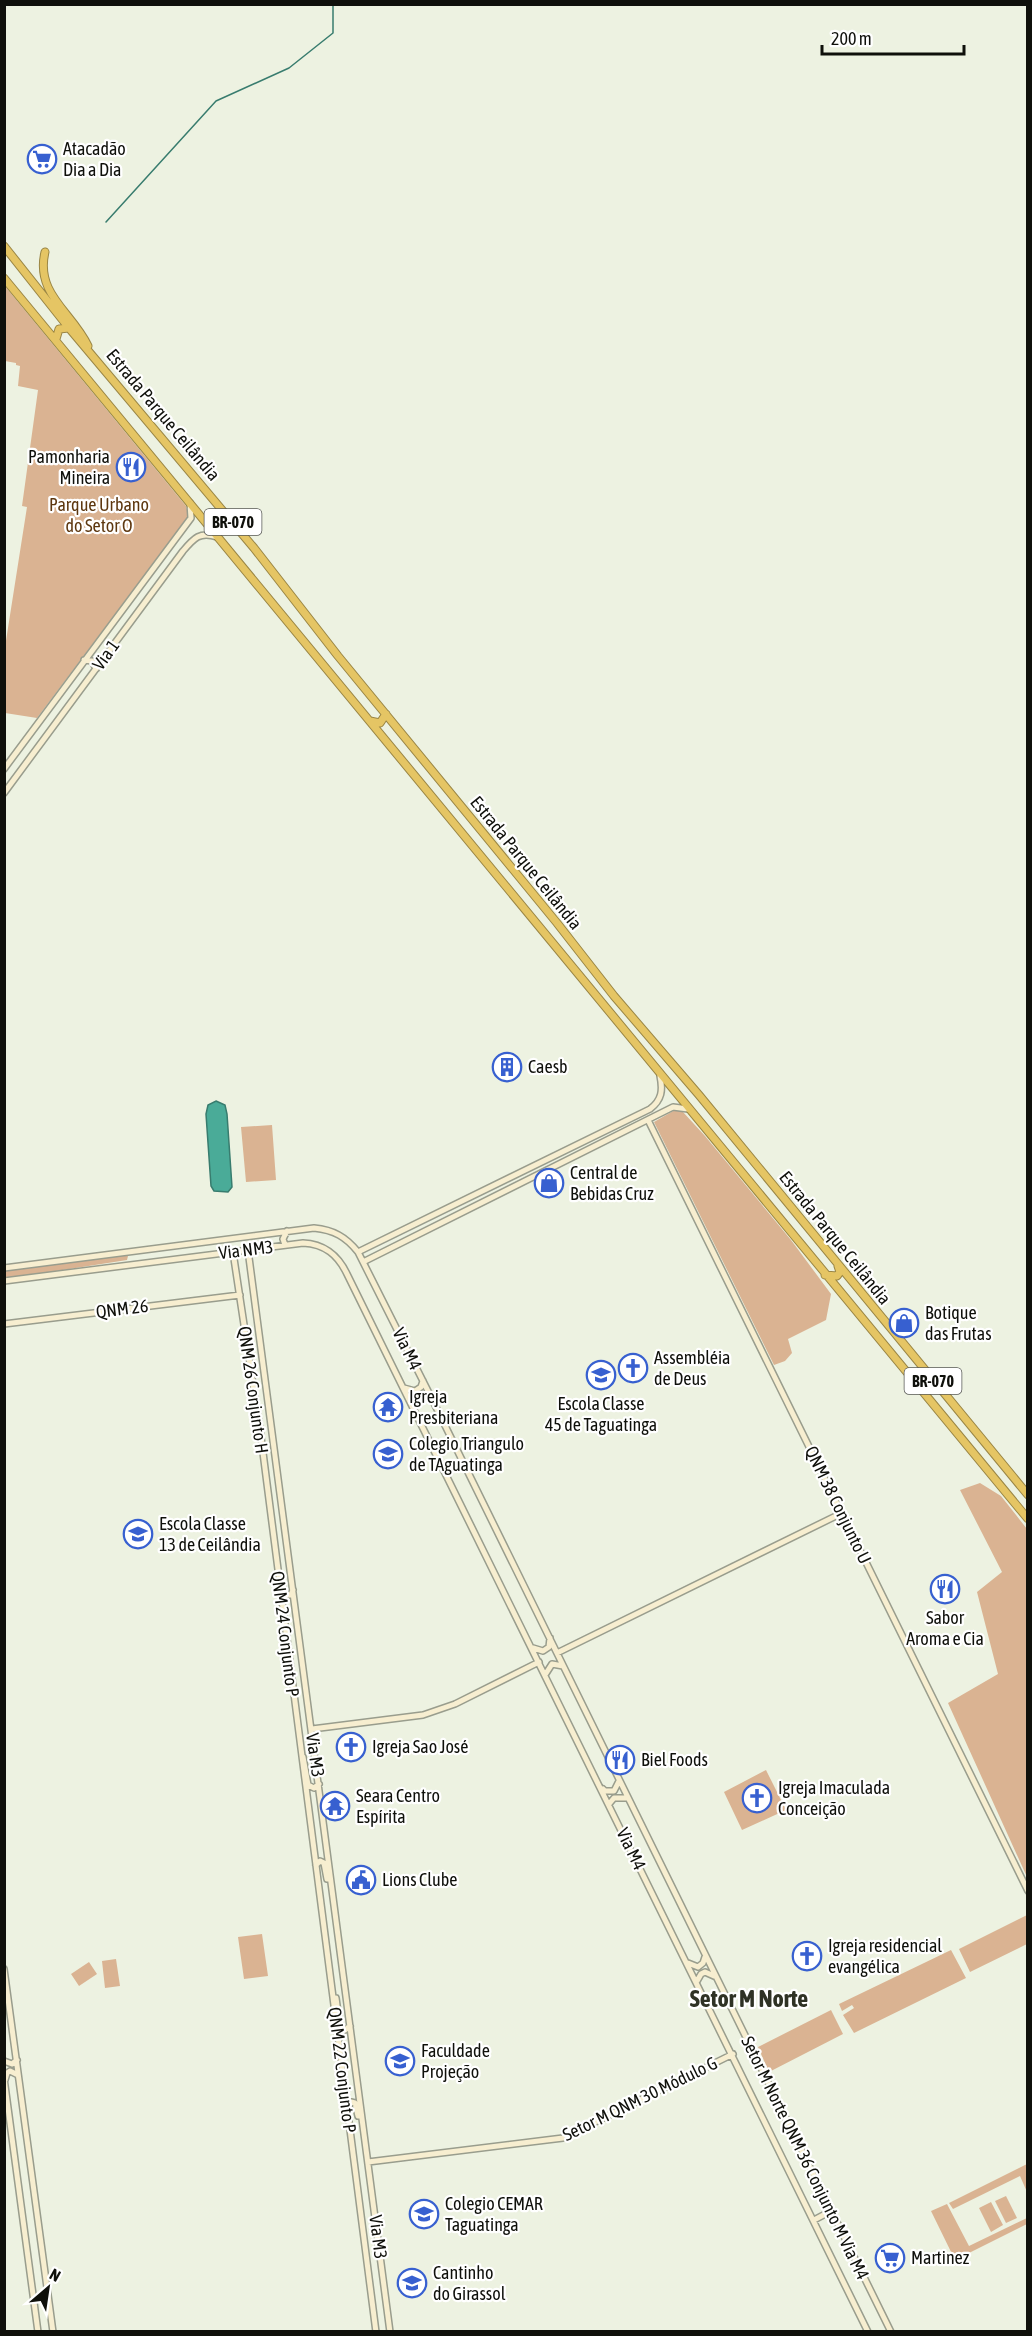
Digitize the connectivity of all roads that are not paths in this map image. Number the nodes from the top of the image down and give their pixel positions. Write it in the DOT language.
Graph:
graph roads {
  1 [pos="4,246"];
  2 [pos="45,252"];
  3 [pos="4,278"];
  4 [pos="69,328"];
  5 [pos="56,339"];
  6 [pos="91,354"];
  7 [pos="190,503"];
  8 [pos="217,537"];
  9 [pos="84,660"];
  10 [pos="96,669"];
  11 [pos="386,714"];
  12 [pos="369,721"];
  13 [pos="4,769"];
  14 [pos="4,793"];
  15 [pos="587,962"];
  16 [pos="575,971"];
  17 [pos="660,1076"];
  18 [pos="650,1109"];
  19 [pos="688,1109"];
  20 [pos="654,1116"];
  21 [pos="648,1120"];
  22 [pos="287,1231"];
  23 [pos="265,1234"];
  24 [pos="384,1239"];
  25 [pos="285,1245"];
  26 [pos="269,1247"];
  27 [pos="389,1249"];
  28 [pos="144,1250"];
  29 [pos="248,1250"];
  30 [pos="127,1252"];
  31 [pos="233,1252"];
  32 [pos="358,1252"];
  33 [pos="363,1262"];
  34 [pos="145,1263"];
  35 [pos="127,1266"];
  36 [pos="838,1266"];
  37 [pos="4,1268"];
  38 [pos="251,1274"];
  39 [pos="825,1275"];
  40 [pos="237,1277"];
  41 [pos="4,1281"];
  42 [pos="240,1295"];
  43 [pos="4,1324"];
  44 [pos="423,1381"];
  45 [pos="404,1388"];
  46 [pos="431,1397"];
  47 [pos="411,1404"];
  48 [pos="273,1435"];
  49 [pos="261,1437"];
  50 [pos="1028,1496"];
  51 [pos="842,1513"];
  52 [pos="1028,1519"];
  53 [pos="273,1539"];
  54 [pos="274,1551"];
  55 [pos="294,1590"];
  56 [pos="550,1638"];
  57 [pos="532,1647"];
  58 [pos="557,1653"];
  59 [pos="538,1662"];
  60 [pos="563,1666"];
  61 [pos="545,1675"];
  62 [pos="291,1676"];
  63 [pos="310,1716"];
  64 [pos="312,1729"];
  65 [pos="300,1746"];
  66 [pos="619,1780"];
  67 [pos="319,1784"];
  68 [pos="601,1788"];
  69 [pos="624,1792"];
  70 [pos="628,1798"];
  71 [pos="609,1804"];
  72 [pos="316,1866"];
  73 [pos="1028,1891"];
  74 [pos="335,1906"];
  75 [pos="705,1957"];
  76 [pos="687,1961"];
  77 [pos="4,1969"];
  78 [pos="330,1977"];
  79 [pos="716,1977"];
  80 [pos="697,1982"];
  81 [pos="350,2026"];
  82 [pos="733,2054"];
  83 [pos="17,2060"];
  84 [pos="4,2061"];
  85 [pos="18,2075"];
  86 [pos="5,2079"];
  87 [pos="347,2107"];
  88 [pos="366,2147"];
  89 [pos="368,2162"];
  90 [pos="356,2176"];
  91 [pos="831,2211"];
  92 [pos="375,2217"];
  93 [pos="814,2220"];
  94 [pos="372,2299"];
  95 [pos="38,2331"];
  96 [pos="53,2331"];
  97 [pos="376,2331"];
  98 [pos="390,2331"];
  99 [pos="868,2331"];
  100 [pos="891,2331"];
  1 -- 4 [label="highway, Estrada Parque Ceilândia / BR-070"];
  2 -- 6 [label="highway"];
  3 -- 5 [label="highway, Estrada Parque Ceilândia / BR-070"];
  4 -- 5 [label="highway"];
  4 -- 6 [label="highway, Estrada Parque Ceilândia / BR-070"];
  5 -- 7 [label="highway, Estrada Parque Ceilândia / BR-070"];
  6 -- 11 [label="highway, Estrada Parque Ceilândia / BR-070"];
  7 -- 8 [label="highway, Estrada Parque Ceilândia / BR-070"];
  7 -- 9 [label="main road, Via 1"];
  8 -- 10 [label="main road, Via 1"];
  8 -- 12 [label="highway, Estrada Parque Ceilândia / BR-070"];
  9 -- 10 [label="main road"];
  9 -- 13 [label="main road, Via 1"];
  10 -- 14 [label="main road, Via 1"];
  11 -- 12 [label="highway"];
  11 -- 15 [label="highway, Estrada Parque Ceilândia / BR-070"];
  12 -- 16 [label="highway, Estrada Parque Ceilândia / BR-070"];
  15 -- 16 [label="highway"];
  15 -- 36 [label="highway, Estrada Parque Ceilândia / BR-070"];
  16 -- 17 [label="highway, Estrada Parque Ceilândia / BR-070"];
  17 -- 18 [label="main road"];
  17 -- 19 [label="highway, Estrada Parque Ceilândia / BR-070"];
  18 -- 20 [label="main road"];
  18 -- 24 [label="main road"];
  19 -- 20 [label="main road"];
  19 -- 39 [label="highway, Estrada Parque Ceilândia / BR-070"];
  20 -- 21 [label="main road"];
  21 -- 27 [label="main road"];
  21 -- 51 [label="main road, QNM 38 Conjunto U"];
  22 -- 23 [label="main road, Via NM3"];
  22 -- 25 [label="main road"];
  22 -- 32 [label="main road, Via NM3"];
  23 -- 26 [label="main road"];
  23 -- 28 [label="main road, Via NM3"];
  24 -- 27 [label="main road"];
  24 -- 32 [label="main road"];
  25 -- 26 [label="main road, Via NM3"];
  25 -- 45 [label="main road, Via NM3"];
  26 -- 29 [label="main road, Via NM3"];
  27 -- 33 [label="main road"];
  28 -- 30 [label="main road, Via NM3"];
  28 -- 34 [label="main road"];
  29 -- 31 [label="main road, Via NM3"];
  29 -- 38 [label="main road, Via M3"];
  30 -- 35 [label="main road"];
  30 -- 37 [label="main road, Via NM3"];
  31 -- 34 [label="main road, Via NM3"];
  31 -- 40 [label="main road"];
  32 -- 33 [label="main road, Via NM3"];
  33 -- 44 [label="main road, Via M4"];
  34 -- 35 [label="main road, Via NM3"];
  35 -- 41 [label="main road, Via NM3"];
  36 -- 39 [label="highway"];
  36 -- 50 [label="highway, Estrada Parque Ceilândia / BR-070"];
  38 -- 40 [label="main road"];
  38 -- 48 [label="main road, Via M3"];
  39 -- 52 [label="highway, Estrada Parque Ceilândia / BR-070"];
  40 -- 42 [label="main road"];
  42 -- 43 [label="main road, QNM 26"];
  42 -- 49 [label="main road, QNM 26 Conjunto H"];
  44 -- 45 [label="main road"];
  44 -- 46 [label="main road, Via M4"];
  45 -- 47 [label="main road, Via M4"];
  46 -- 47 [label="main road"];
  46 -- 56 [label="main road, Via M4"];
  47 -- 57 [label="main road, Via M4"];
  48 -- 49 [label="main road"];
  48 -- 55 [label="main road, Via M3"];
  49 -- 53 [label="main road, QNM 26 Conjunto H"];
  51 -- 58 [label="main road"];
  51 -- 73 [label="main road, QNM 38 Conjunto U"];
  53 -- 54 [label="main road, QNM 24 Conjunto P"];
  54 -- 55 [label="main road"];
  54 -- 62 [label="main road, QNM 24 Conjunto P"];
  55 -- 63 [label="main road, Via M3"];
  56 -- 57 [label="main road"];
  56 -- 58 [label="main road, Via M4"];
  57 -- 59 [label="main road, Via M4"];
  58 -- 60 [label="main road, Via M4"];
  59 -- 61 [label="main road, Via M4"];
  59 -- 64 [label="main road"];
  60 -- 61 [label="main road"];
  60 -- 66 [label="main road, Via M4"];
  61 -- 68 [label="main road, Via M4"];
  62 -- 63 [label="main road"];
  62 -- 65 [label="main road, QNM 24 Conjunto P"];
  63 -- 64 [label="main road, Via M3"];
  64 -- 67 [label="main road, Via M3"];
  65 -- 67 [label="main road"];
  65 -- 72 [label="main road"];
  66 -- 68 [label="main road"];
  66 -- 69 [label="main road, Via M4"];
  67 -- 74 [label="main road, Via M3"];
  68 -- 71 [label="main road, Via M4"];
  69 -- 70 [label="main road, Setor M Norte QNM 36 Conjunto M Via M4"];
  70 -- 71 [label="main road"];
  70 -- 75 [label="main road, Setor M Norte QNM 36 Conjunto M Via M4"];
  71 -- 76 [label="main road, Via M4"];
  72 -- 74 [label="main road"];
  72 -- 78 [label="main road"];
  74 -- 81 [label="main road, Via M3"];
  75 -- 76 [label="main road"];
  75 -- 79 [label="main road, Setor M Norte QNM 36 Conjunto M Via M4"];
  76 -- 80 [label="main road, Via M4"];
  77 -- 83 [label="main road"];
  78 -- 81 [label="main road"];
  78 -- 87 [label="main road, QNM 22 Conjunto P"];
  79 -- 80 [label="main road"];
  79 -- 91 [label="main road, Setor M Norte QNM 36 Conjunto M Via M4"];
  80 -- 82 [label="main road, Via M4"];
  81 -- 88 [label="main road, Via M3"];
  82 -- 89 [label="main road, Setor M QNM 30 Módulo G"];
  82 -- 93 [label="main road, Via M4"];
  83 -- 84 [label="main road"];
  83 -- 85 [label="main road"];
  85 -- 86 [label="main road"];
  85 -- 96 [label="main road"];
  86 -- 95 [label="main road"];
  87 -- 88 [label="main road"];
  87 -- 90 [label="main road, QNM 22 Conjunto P"];
  88 -- 89 [label="main road, Via M3"];
  89 -- 92 [label="main road, Via M3"];
  90 -- 92 [label="main road"];
  90 -- 94 [label="main road"];
  91 -- 93 [label="main road"];
  91 -- 100 [label="main road, Setor M Norte QNM 36 Conjunto M Via M4"];
  92 -- 98 [label="main road, Via M3"];
  93 -- 99 [label="main road, Via M4"];
  94 -- 97 [label="main road"];
  94 -- 98 [label="main road"];
}
